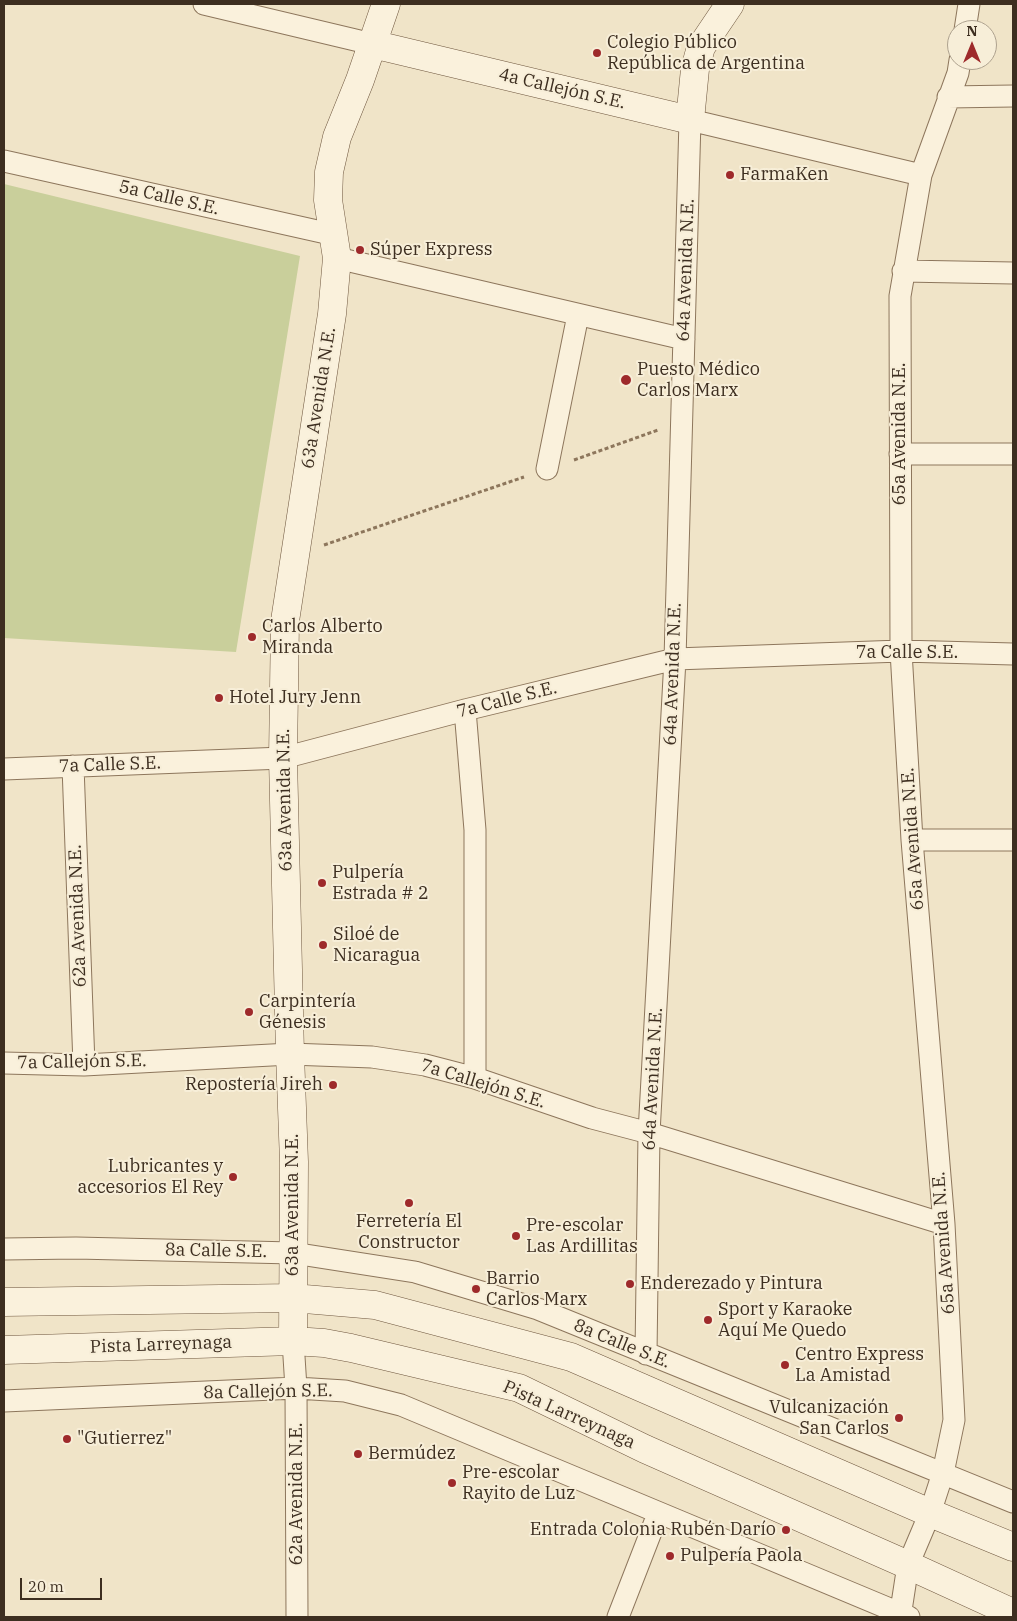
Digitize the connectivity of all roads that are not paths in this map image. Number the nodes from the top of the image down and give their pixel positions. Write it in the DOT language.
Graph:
graph roads {
  1 [pos="204,4"];
  2 [pos="386,4"];
  3 [pos="730,4"];
  4 [pos="969,4"];
  5 [pos="966,20"];
  6 [pos="372,44"];
  7 [pos="958,70"];
  8 [pos="1013,96"];
  9 [pos="948,97"];
  10 [pos="690,120"];
  11 [pos="4,161"];
  12 [pos="920,175"];
  13 [pos="336,245"];
  14 [pos="903,272"];
  15 [pos="1013,274"];
  16 [pos="578,316"];
  17 [pos="684,339"];
  18 [pos="900,454"];
  19 [pos="1013,454"];
  20 [pos="547,470"];
  21 [pos="901,651"];
  22 [pos="1013,654"];
  23 [pos="675,659"];
  24 [pos="465,710"];
  25 [pos="283,758"];
  26 [pos="73,766"];
  27 [pos="4,769"];
  28 [pos="912,840"];
  29 [pos="1013,840"];
  30 [pos="290,1054"];
  31 [pos="4,1063"];
  32 [pos="84,1065"];
  33 [pos="475,1078"];
  34 [pos="649,1133"];
  35 [pos="944,1224"];
  36 [pos="4,1249"];
  37 [pos="293,1253"];
  38 [pos="293,1298"];
  39 [pos="4,1302"];
  40 [pos="293,1341"];
  41 [pos="4,1350"];
  42 [pos="646,1354"];
  43 [pos="296,1388"];
  44 [pos="4,1401"];
  45 [pos="943,1473"];
  46 [pos="1013,1502"];
  47 [pos="930,1513"];
  48 [pos="658,1514"];
  49 [pos="1013,1547"];
  50 [pos="908,1565"];
  51 [pos="1013,1613"];
  52 [pos="903,1616"];
  53 [pos="297,1617"];
  54 [pos="618,1617"];
  1 -- 6 [label="street, 4a Callejón S.E."];
  2 -- 6 [label="main road, 63a Avenida N.E."];
  3 -- 10 [label="main road, 64a Avenida N.E."];
  4 -- 5 [label="street"];
  6 -- 10 [label="main road, 4a Callejón S.E."];
  6 -- 13 [label="main road, 63a Avenida N.E."];
  7 -- 9 [label="street, 65a Avenida N.E."];
  8 -- 9 [label="street"];
  9 -- 12 [label="street, 65a Avenida N.E."];
  10 -- 12 [label="street, 4a Callejón S.E."];
  10 -- 17 [label="street, 64a Avenida N.E."];
  11 -- 13 [label="street, 5a Calle S.E."];
  12 -- 14 [label="street, 65a Avenida N.E."];
  13 -- 16 [label="street, 5a Calle S.E."];
  13 -- 25 [label="main road, 63a Avenida N.E."];
  14 -- 15 [label="street"];
  14 -- 18 [label="street, 65a Avenida N.E."];
  16 -- 17 [label="street, 5a Calle S.E."];
  16 -- 20 [label="street"];
  17 -- 23 [label="street, 64a Avenida N.E."];
  18 -- 19 [label="street"];
  18 -- 21 [label="street, 65a Avenida N.E."];
  21 -- 22 [label="street, 7a Calle S.E."];
  21 -- 23 [label="street, 7a Calle S.E."];
  21 -- 28 [label="street, 65a Avenida N.E."];
  23 -- 24 [label="street, 7a Calle S.E."];
  23 -- 34 [label="street, 64a Avenida N.E."];
  24 -- 25 [label="street, 7a Calle S.E."];
  24 -- 33 [label="street"];
  25 -- 26 [label="street, 7a Calle S.E."];
  25 -- 30 [label="main road, 63a Avenida N.E."];
  26 -- 27 [label="street, 7a Calle S.E."];
  26 -- 32 [label="street, 62a Avenida N.E."];
  28 -- 29 [label="street"];
  28 -- 35 [label="street, 65a Avenida N.E."];
  30 -- 32 [label="street, 7a Callejón S.E."];
  30 -- 33 [label="street, 7a Callejón S.E."];
  30 -- 37 [label="main road, 63a Avenida N.E."];
  31 -- 32 [label="street, 7a Callejón S.E."];
  33 -- 34 [label="street, 7a Callejón S.E."];
  34 -- 35 [label="street, 7a Callejón S.E."];
  34 -- 42 [label="street, 64a Avenida N.E."];
  35 -- 45 [label="street, 65a Avenida N.E."];
  36 -- 37 [label="street, 8a Calle S.E."];
  37 -- 38 [label="main road, 63a Avenida N.E."];
  37 -- 42 [label="street, 8a Calle S.E."];
  38 -- 39 [label="main road"];
  38 -- 40 [label="main road, 63a Avenida N.E."];
  38 -- 47 [label="main road"];
  40 -- 41 [label="main road, Pista Larreynaga"];
  40 -- 43 [label="street, 62a Avenida N.E."];
  40 -- 50 [label="main road, Pista Larreynaga"];
  42 -- 45 [label="street, 8a Calle S.E."];
  43 -- 44 [label="street, 8a Callejón S.E."];
  43 -- 48 [label="street, 8a Callejón S.E."];
  43 -- 53 [label="street, 62a Avenida N.E."];
  45 -- 46 [label="street, 8a Calle S.E."];
  45 -- 47 [label="street, 65a Avenida N.E."];
  47 -- 49 [label="main road"];
  47 -- 50 [label="street, 65a Avenida N.E."];
  48 -- 52 [label="street, 8a Callejón S.E."];
  48 -- 54 [label="street"];
  50 -- 51 [label="main road, Pista Larreynaga"];
  50 -- 52 [label="street, 65a Avenida N.E."];
}
